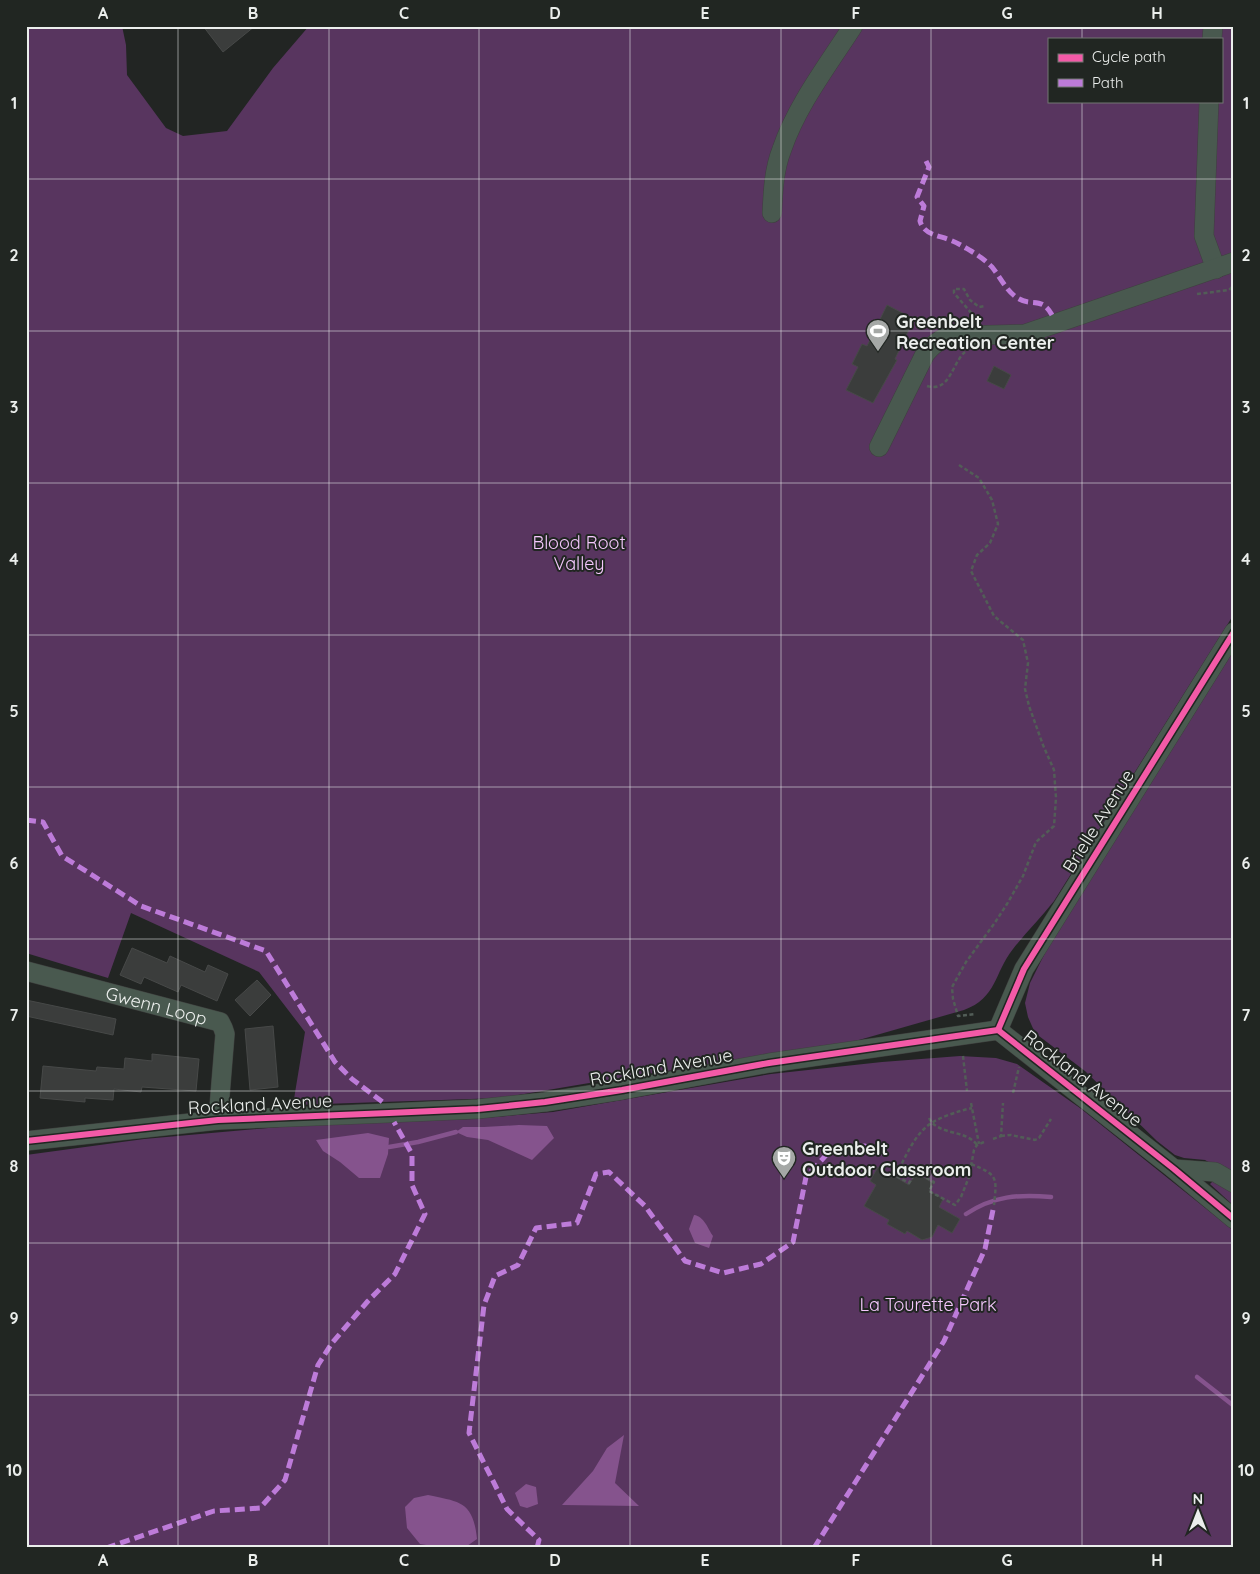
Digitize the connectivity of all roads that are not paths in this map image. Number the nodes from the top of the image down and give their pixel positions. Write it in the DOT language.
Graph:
graph roads {
  1 [pos="854,26"];
  2 [pos="1210,102"];
  3 [pos="772,213"];
  4 [pos="1225,266"];
  5 [pos="879,447"];
  6 [pos="1234,632"];
  7 [pos="26,971"];
  8 [pos="998,1030"];
  9 [pos="218,1120"];
  10 [pos="26,1141"];
  11 [pos="1174,1168"];
  12 [pos="1234,1183"];
  13 [pos="1234,1219"];
  1 -- 3 [label="street"];
  2 -- 4 [label="street"];
  4 -- 5 [label="street"];
  6 -- 8 [label="street, Brielle Avenue"];
  7 -- 9 [label="street, Gwenn Loop"];
  8 -- 9 [label="street, Rockland Avenue"];
  8 -- 11 [label="street, Rockland Avenue"];
  9 -- 10 [label="street, Rockland Avenue"];
  11 -- 12 [label="street"];
  11 -- 13 [label="street, Rockland Avenue"];
}
